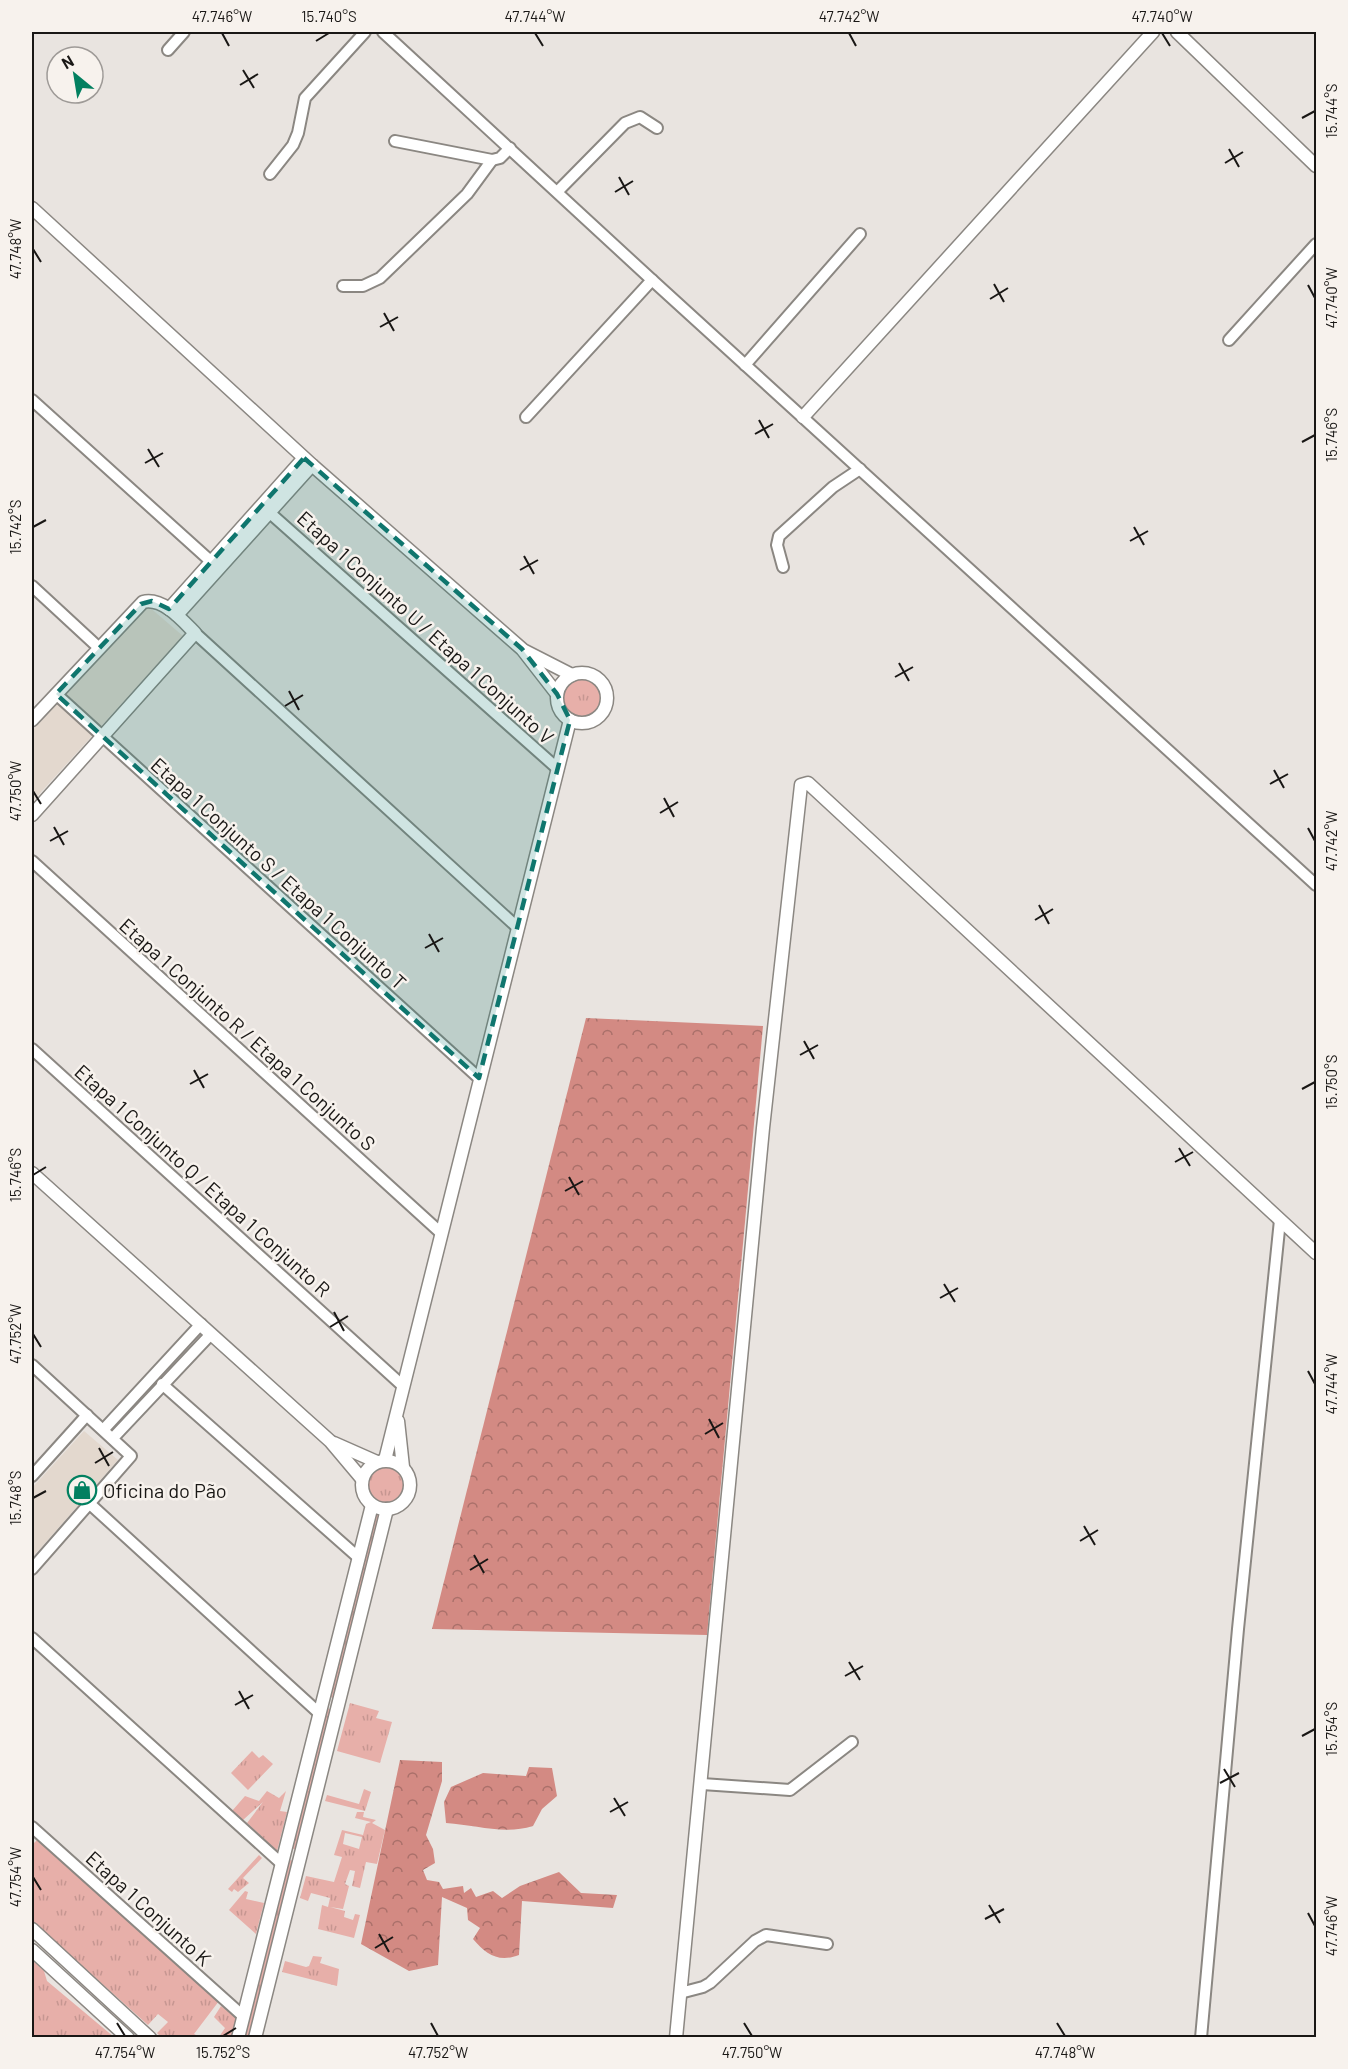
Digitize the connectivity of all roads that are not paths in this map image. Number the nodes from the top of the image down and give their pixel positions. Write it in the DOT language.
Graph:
graph roads {
  1 [pos="184,32"];
  2 [pos="365,32"];
  3 [pos="383,32"];
  4 [pos="1153,32"];
  5 [pos="1177,32"];
  6 [pos="168,50"];
  7 [pos="657,128"];
  8 [pos="395,141"];
  9 [pos="510,148"];
  10 [pos="492,160"];
  11 [pos="1317,166"];
  12 [pos="270,174"];
  13 [pos="558,191"];
  14 [pos="32,208"];
  15 [pos="860,234"];
  16 [pos="1317,244"];
  17 [pos="652,280"];
  18 [pos="343,286"];
  19 [pos="1229,340"];
  20 [pos="745,364"];
  21 [pos="32,400"];
  22 [pos="526,417"];
  23 [pos="803,417"];
  24 [pos="308,462"];
  25 [pos="860,469"];
  26 [pos="270,513"];
  27 [pos="214,565"];
  28 [pos="783,567"];
  29 [pos="32,586"];
  30 [pos="173,612"];
  31 [pos="195,633"];
  32 [pos="98,647"];
  33 [pos="522,649"];
  34 [pos="572,675"];
  35 [pos="56,694"];
  36 [pos="557,694"];
  37 [pos="32,720"];
  38 [pos="570,720"];
  39 [pos="102,738"];
  40 [pos="558,769"];
  41 [pos="32,815"];
  42 [pos="32,861"];
  43 [pos="1317,885"];
  44 [pos="517,927"];
  45 [pos="32,1049"];
  46 [pos="479,1078"];
  47 [pos="32,1173"];
  48 [pos="1280,1220"];
  49 [pos="441,1233"];
  50 [pos="1317,1253"];
  51 [pos="201,1324"];
  52 [pos="211,1334"];
  53 [pos="32,1365"];
  54 [pos="162,1384"];
  55 [pos="403,1386"];
  56 [pos="87,1415"];
  57 [pos="397,1417"];
  58 [pos="104,1429"];
  59 [pos="113,1438"];
  60 [pos="330,1442"];
  61 [pos="381,1461"];
  62 [pos="403,1467"];
  63 [pos="32,1476"];
  64 [pos="362,1479"];
  65 [pos="90,1504"];
  66 [pos="372,1505"];
  67 [pos="387,1509"];
  68 [pos="359,1558"];
  69 [pos="32,1569"];
  70 [pos="32,1638"];
  71 [pos="338,1704"];
  72 [pos="321,1706"];
  73 [pos="852,1742"];
  74 [pos="702,1784"];
  75 [pos="32,1827"];
  76 [pos="299,1856"];
  77 [pos="284,1858"];
  78 [pos="32,1929"];
  79 [pos="827,1944"];
  80 [pos="32,1950"];
  81 [pos="680,1993"];
  82 [pos="243,2016"];
  83 [pos="128,2037"];
  84 [pos="150,2037"];
  85 [pos="237,2037"];
  86 [pos="255,2037"];
  87 [pos="676,2037"];
  88 [pos="1202,2037"];
  1 -- 6 [label="street"];
  2 -- 12 [label="street"];
  3 -- 9 [label="street"];
  4 -- 23 [label="street"];
  5 -- 11 [label="street"];
  7 -- 13 [label="street"];
  8 -- 10 [label="street"];
  9 -- 10 [label="street"];
  9 -- 13 [label="street"];
  10 -- 18 [label="street"];
  13 -- 17 [label="street"];
  14 -- 24 [label="street"];
  15 -- 20 [label="street"];
  16 -- 19 [label="street"];
  17 -- 20 [label="street"];
  17 -- 22 [label="street"];
  20 -- 23 [label="street"];
  21 -- 27 [label="street"];
  23 -- 25 [label="street"];
  24 -- 26 [label="street"];
  24 -- 27 [label="street"];
  24 -- 33 [label="street"];
  25 -- 28 [label="street"];
  25 -- 43 [label="street"];
  26 -- 27 [label="street"];
  26 -- 40 [label="street, Etapa 1 Conjunto U / Etapa 1 Conjunto V"];
  27 -- 30 [label="street"];
  29 -- 32 [label="street"];
  30 -- 31 [label="street"];
  30 -- 32 [label="street"];
  31 -- 39 [label="street"];
  31 -- 44 [label="street"];
  32 -- 35 [label="street"];
  33 -- 34 [label="street"];
  33 -- 36 [label="street"];
  34 -- 36 [label="street"];
  34 -- 38 [label="street"];
  35 -- 37 [label="street"];
  35 -- 39 [label="street, Etapa 1 Conjunto S / Etapa 1 Conjunto T"];
  36 -- 38 [label="street"];
  38 -- 40 [label="street"];
  39 -- 41 [label="street"];
  39 -- 46 [label="street, Etapa 1 Conjunto S / Etapa 1 Conjunto T"];
  40 -- 44 [label="street"];
  42 -- 49 [label="street, Etapa 1 Conjunto R / Etapa 1 Conjunto S"];
  44 -- 46 [label="street"];
  45 -- 55 [label="street, Etapa 1 Conjunto Q / Etapa 1 Conjunto R"];
  46 -- 49 [label="street"];
  47 -- 51 [label="street"];
  48 -- 50 [label="street"];
  48 -- 74 [label="street"];
  48 -- 88 [label="street"];
  49 -- 55 [label="street"];
  51 -- 52 [label="street"];
  51 -- 58 [label="street"];
  52 -- 54 [label="street"];
  52 -- 60 [label="street"];
  53 -- 56 [label="street"];
  54 -- 59 [label="street"];
  54 -- 68 [label="street"];
  55 -- 57 [label="street"];
  56 -- 58 [label="street"];
  56 -- 63 [label="street"];
  57 -- 61 [label="street"];
  57 -- 62 [label="street"];
  58 -- 59 [label="street"];
  59 -- 65 [label="street"];
  60 -- 61 [label="street"];
  60 -- 64 [label="street"];
  61 -- 62 [label="street"];
  61 -- 64 [label="street"];
  62 -- 67 [label="street"];
  64 -- 66 [label="street"];
  65 -- 69 [label="street"];
  65 -- 72 [label="street"];
  66 -- 67 [label="street"];
  66 -- 68 [label="street"];
  67 -- 71 [label="street"];
  68 -- 72 [label="street"];
  70 -- 77 [label="street"];
  71 -- 72 [label="street"];
  71 -- 76 [label="street"];
  72 -- 77 [label="street"];
  73 -- 74 [label="street"];
  74 -- 81 [label="street"];
  75 -- 82 [label="street, Etapa 1 Conjunto K"];
  76 -- 77 [label="street"];
  76 -- 86 [label="street"];
  77 -- 82 [label="street"];
  78 -- 84 [label="street"];
  79 -- 81 [label="street"];
  80 -- 83 [label="street"];
  81 -- 87 [label="street"];
  82 -- 85 [label="street"];
}
